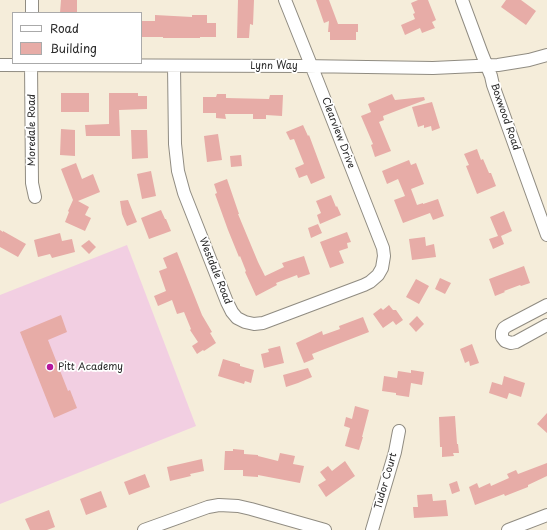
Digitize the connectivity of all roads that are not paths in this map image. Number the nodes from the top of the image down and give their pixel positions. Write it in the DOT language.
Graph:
graph roads {
  1 [pos="32,0"];
  2 [pos="285,0"];
  3 [pos="462,0"];
  4 [pos="32,12"];
  5 [pos="547,55"];
  6 [pos="31,64"];
  7 [pos="0,65"];
  8 [pos="174,66"];
  9 [pos="486,66"];
  10 [pos="312,67"];
  11 [pos="35,197"];
  12 [pos="547,235"];
  13 [pos="382,268"];
  14 [pos="547,305"];
  15 [pos="547,325"];
  16 [pos="399,432"];
  17 [pos="547,515"];
  18 [pos="293,525"];
  19 [pos="144,530"];
  20 [pos="325,530"];
  21 [pos="372,530"];
  22 [pos="508,530"];
  1 -- 4 [label="street"];
  2 -- 10 [label="street, Clearview Drive"];
  3 -- 9 [label="street, Boxwood Road"];
  5 -- 9 [label="street, Lynn Way"];
  6 -- 7 [label="street, Lynn Way"];
  6 -- 8 [label="street, Lynn Way"];
  6 -- 11 [label="street, Moredale Road"];
  8 -- 10 [label="street, Lynn Way"];
  8 -- 13 [label="street, Westdale Road"];
  9 -- 10 [label="street, Lynn Way"];
  9 -- 12 [label="street, Boxwood Road"];
  10 -- 13 [label="street, Clearview Drive"];
  14 -- 15 [label="street"];
  16 -- 21 [label="street, Tudor Court"];
  17 -- 22 [label="street"];
  18 -- 19 [label="street"];
  18 -- 20 [label="street"];
}
